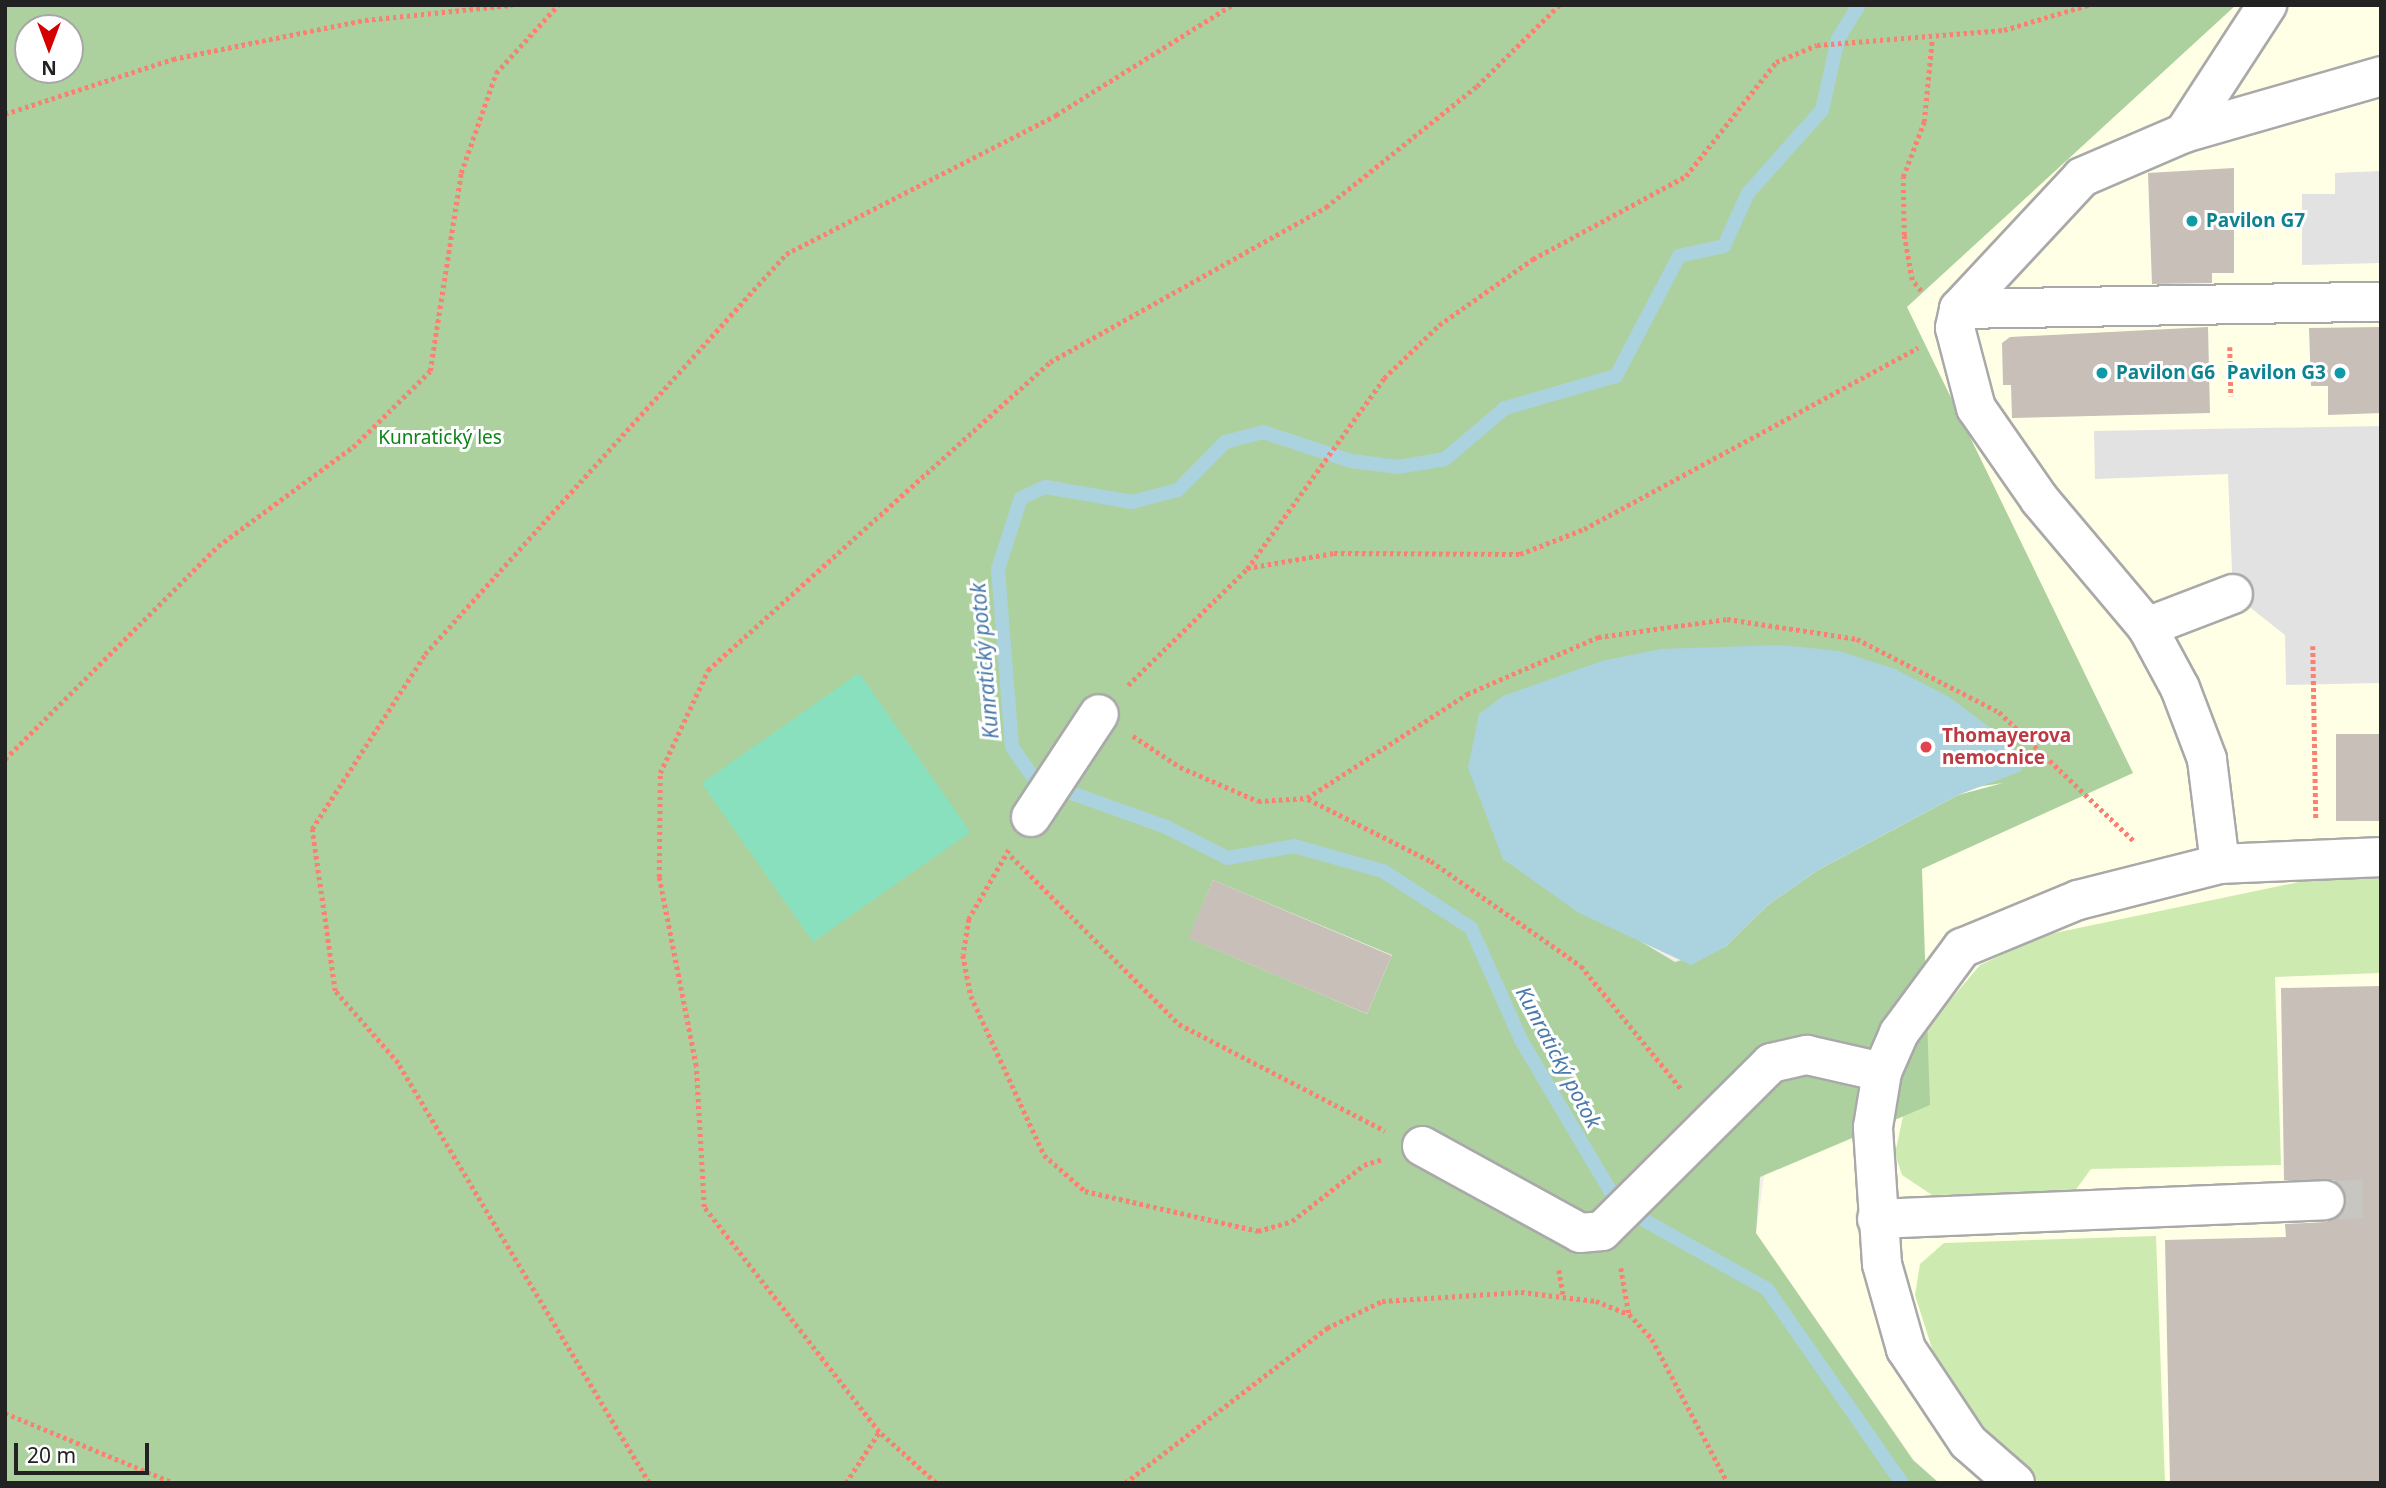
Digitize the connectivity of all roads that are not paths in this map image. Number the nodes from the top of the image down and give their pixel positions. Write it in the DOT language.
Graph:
graph roads {
  1 [pos="2267,5"];
  2 [pos="2381,76"];
  3 [pos="2184,133"];
  4 [pos="2381,302"];
  5 [pos="1957,318"];
  6 [pos="2233,594"];
  7 [pos="2147,627"];
  8 [pos="1098,714"];
  9 [pos="1031,817"];
  10 [pos="2381,857"];
  11 [pos="2220,864"];
  12 [pos="1882,1072"];
  13 [pos="1422,1146"];
  14 [pos="2325,1200"];
  15 [pos="1877,1219"];
  16 [pos="2015,1483"];
  1 -- 3 [label="lane"];
  2 -- 3 [label="lane"];
  3 -- 5 [label="lane"];
  4 -- 5 [label="lane"];
  5 -- 7 [label="lane"];
  6 -- 7 [label="lane"];
  7 -- 11 [label="lane"];
  8 -- 9 [label="lane"];
  10 -- 11 [label="lane"];
  11 -- 12 [label="lane"];
  12 -- 13 [label="lane"];
  12 -- 15 [label="lane"];
  14 -- 15 [label="lane"];
  15 -- 16 [label="lane"];
}
